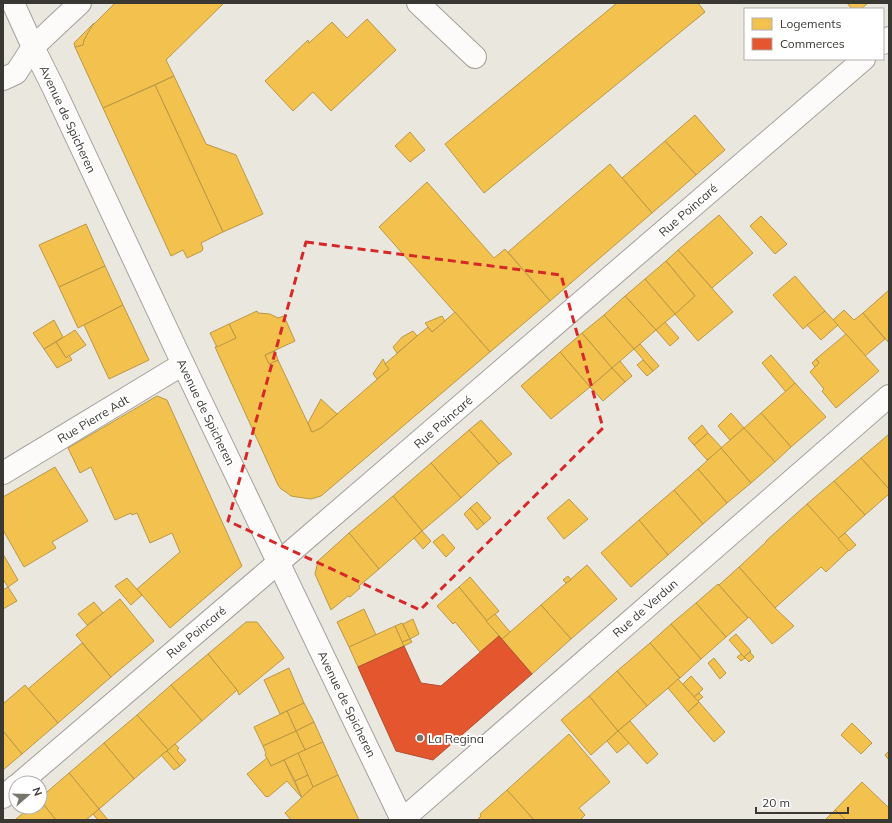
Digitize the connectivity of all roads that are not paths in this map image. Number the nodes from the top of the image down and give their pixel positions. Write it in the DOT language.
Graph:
graph roads {
  1 [pos="13,3"];
  2 [pos="80,3"];
  3 [pos="418,3"];
  4 [pos="33,47"];
  5 [pos="475,57"];
  6 [pos="863,60"];
  7 [pos="3,79"];
  8 [pos="183,364"];
  9 [pos="889,396"];
  10 [pos="3,473"];
  11 [pos="279,562"];
  12 [pos="29,775"];
  13 [pos="402,820"];
  1 -- 4 [label="street, Avenue de Spicheren"];
  2 -- 4 [label="street"];
  3 -- 5 [label="street"];
  4 -- 7 [label="street"];
  4 -- 8 [label="street, Avenue de Spicheren"];
  6 -- 11 [label="street, Rue Poincaré"];
  8 -- 10 [label="street, Rue Pierre Adt"];
  8 -- 11 [label="street, Avenue de Spicheren"];
  9 -- 13 [label="street, Rue de Verdun"];
  11 -- 12 [label="street, Rue Poincaré"];
  11 -- 13 [label="street, Avenue de Spicheren"];
}
